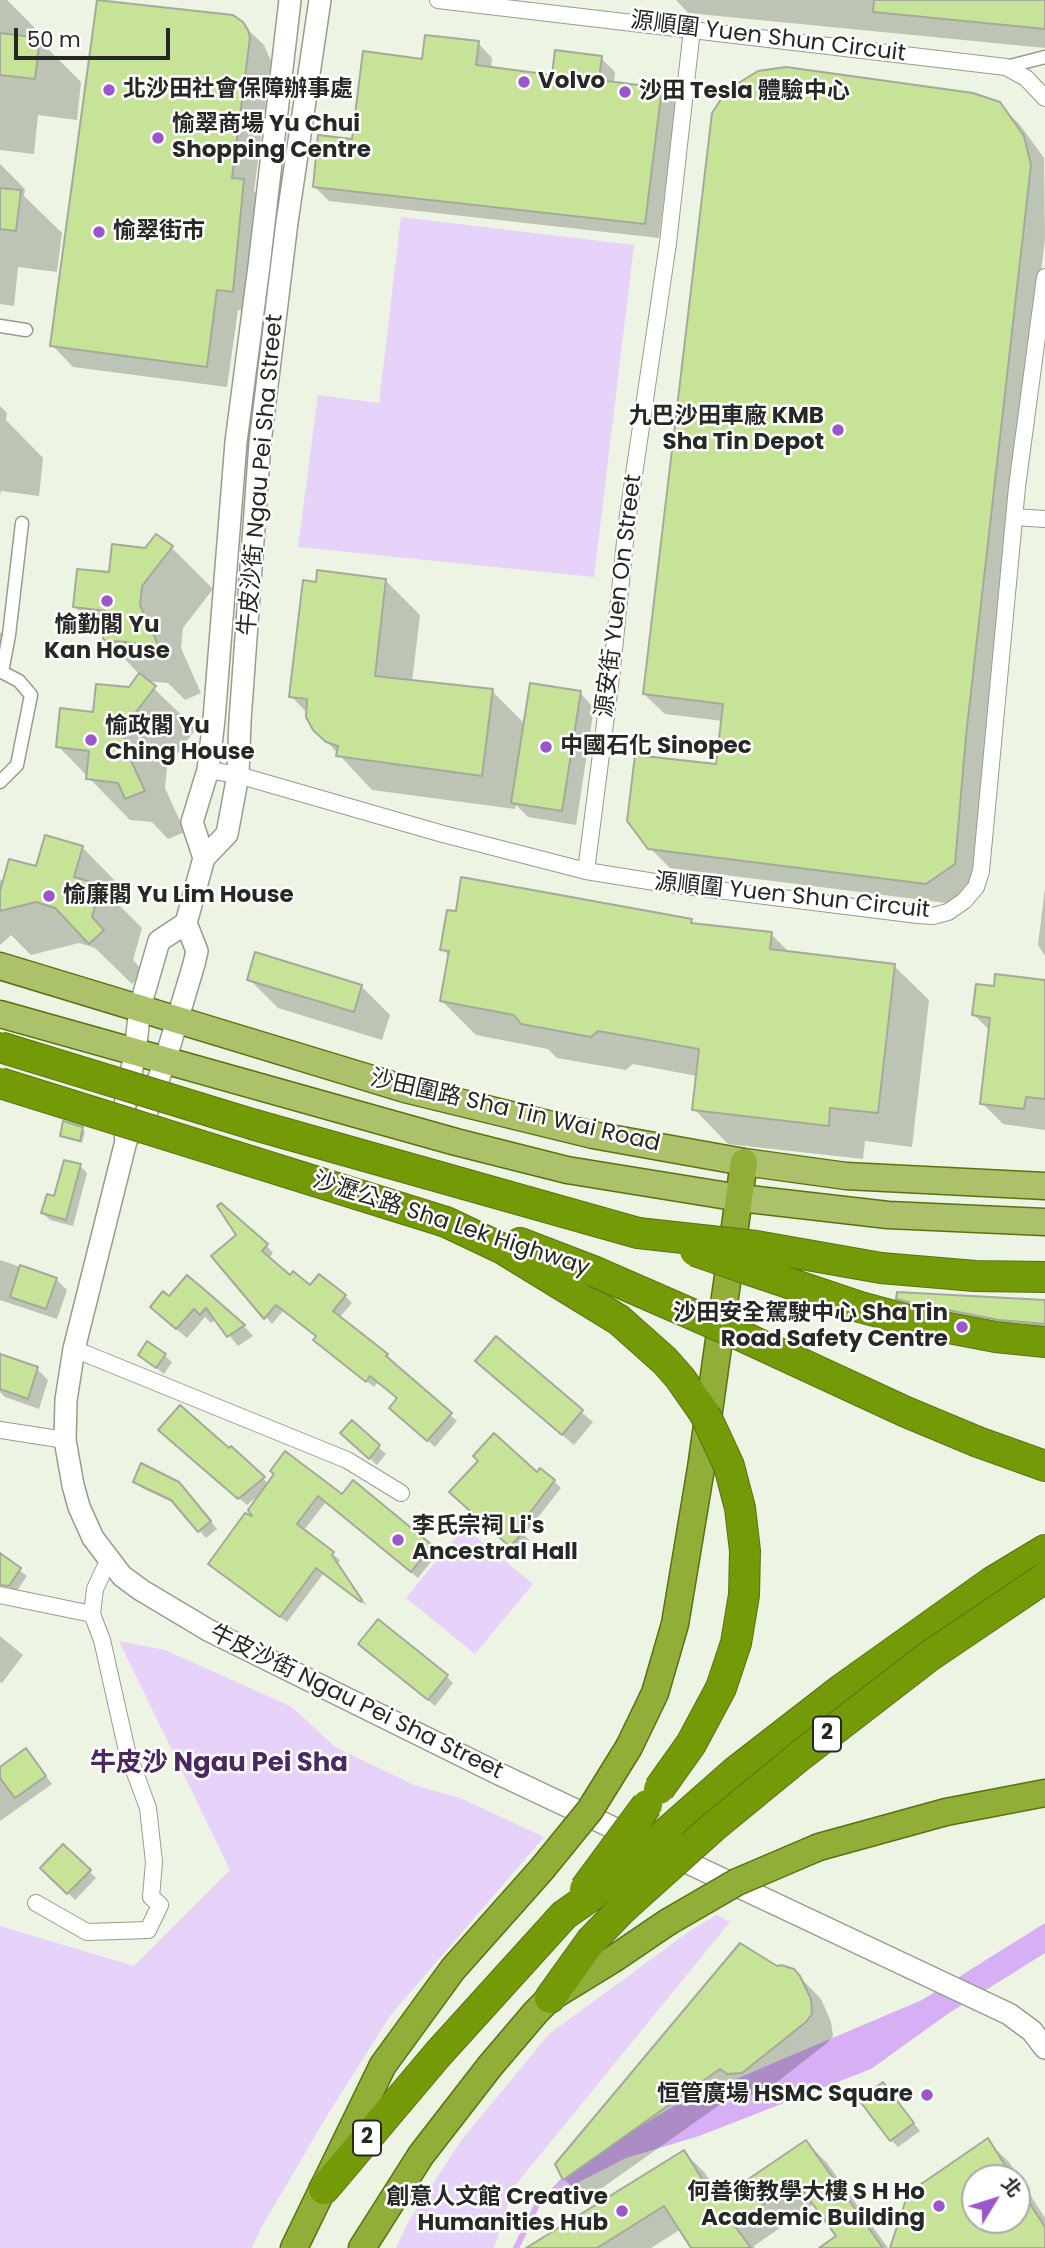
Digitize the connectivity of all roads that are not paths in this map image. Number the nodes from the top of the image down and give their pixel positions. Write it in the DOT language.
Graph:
graph roads {
  1 [pos="289,0"];
  2 [pos="320,0"];
  3 [pos="438,0"];
  4 [pos="692,29"];
  5 [pos="1045,57"];
  6 [pos="1006,67"];
  7 [pos="1045,98"];
  8 [pos="1045,277"];
  9 [pos="0,326"];
  10 [pos="26,330"];
  11 [pos="1015,517"];
  12 [pos="1045,519"];
  13 [pos="22,523"];
  14 [pos="208,770"];
  15 [pos="239,775"];
  16 [pos="0,782"];
  17 [pos="204,858"];
  18 [pos="586,871"];
  19 [pos="186,923"];
  20 [pos="0,966"];
  21 [pos="140,1007"];
  22 [pos="0,1014"];
  23 [pos="176,1018"];
  24 [pos="0,1046"];
  25 [pos="135,1053"];
  26 [pos="165,1061"];
  27 [pos="0,1083"];
  28 [pos="126,1141"];
  29 [pos="744,1162"];
  30 [pos="1045,1186"];
  31 [pos="740,1198"];
  32 [pos="446,1222"];
  33 [pos="1045,1222"];
  34 [pos="638,1233"];
  35 [pos="1045,1278"];
  36 [pos="1045,1342"];
  37 [pos="74,1349"];
  38 [pos="0,1430"];
  39 [pos="65,1440"];
  40 [pos="1045,1466"];
  41 [pos="401,1493"];
  42 [pos="1045,1550"];
  43 [pos="109,1559"];
  44 [pos="1045,1578"];
  45 [pos="0,1595"];
  46 [pos="92,1614"];
  47 [pos="1045,1793"];
  48 [pos="589,1891"];
  49 [pos="36,1903"];
  50 [pos="550,1998"];
  51 [pos="1045,2048"];
  52 [pos="324,2189"];
  53 [pos="294,2248"];
  54 [pos="362,2248"];
  1 -- 14 [label="street, 牛皮沙街 Ngau Pei Sha Street"];
  2 -- 15 [label="street, 牛皮沙街 Ngau Pei Sha Street"];
  3 -- 4 [label="street, 源順圍 Yuen Shun Circuit"];
  4 -- 6 [label="street, 源順圍 Yuen Shun Circuit"];
  4 -- 18 [label="street, 源安街 Yuen On Street"];
  5 -- 6 [label="street"];
  6 -- 7 [label="street, 源順圍 Yuen Shun Circuit"];
  8 -- 11 [label="street, 源順圍 Yuen Shun Circuit"];
  9 -- 10 [label="street"];
  11 -- 12 [label="street"];
  11 -- 18 [label="street, 源順圍 Yuen Shun Circuit"];
  13 -- 16 [label="street"];
  14 -- 15 [label="street, 源順圍 Yuen Shun Circuit"];
  14 -- 17 [label="street, 牛皮沙街 Ngau Pei Sha Street"];
  15 -- 17 [label="street, 牛皮沙街 Ngau Pei Sha Street"];
  15 -- 18 [label="street, 源順圍 Yuen Shun Circuit"];
  17 -- 19 [label="street, 牛皮沙街 Ngau Pei Sha Street"];
  19 -- 21 [label="street, 牛皮沙街 Ngau Pei Sha Street"];
  19 -- 23 [label="street, 牛皮沙街 Ngau Pei Sha Street"];
  20 -- 21 [label="main road, 沙田圍路 Sha Tin Wai Road"];
  21 -- 23 [label="main road, 沙田圍路 Sha Tin Wai Road"];
  21 -- 25 [label="street, 牛皮沙街 Ngau Pei Sha Street"];
  22 -- 25 [label="main road, 沙田圍路 Sha Tin Wai Road"];
  23 -- 26 [label="street, 牛皮沙街 Ngau Pei Sha Street"];
  23 -- 29 [label="main road, 沙田圍路 Sha Tin Wai Road"];
  24 -- 34 [label="highway, 沙瀝公路 Sha Lek Highway, bridge"];
  25 -- 26 [label="main road, 沙田圍路 Sha Tin Wai Road"];
  25 -- 28 [label="street, 牛皮沙街 Ngau Pei Sha Street"];
  26 -- 28 [label="street, 牛皮沙街 Ngau Pei Sha Street"];
  26 -- 31 [label="main road, 沙田圍路 Sha Tin Wai Road"];
  27 -- 32 [label="highway, 沙瀝公路 Sha Lek Highway, bridge"];
  28 -- 37 [label="street, 牛皮沙街 Ngau Pei Sha Street"];
  29 -- 30 [label="main road, 沙田圍路 Sha Tin Wai Road"];
  29 -- 31 [label="highway"];
  31 -- 33 [label="main road, 沙田圍路 Sha Tin Wai Road"];
  31 -- 52 [label="highway, bridge"];
  32 -- 40 [label="highway, 沙瀝公路 Sha Lek Highway, bridge"];
  32 -- 48 [label="highway, bridge"];
  34 -- 35 [label="highway, bridge"];
  34 -- 36 [label="highway, 沙瀝公路 Sha Lek Highway, bridge"];
  37 -- 39 [label="street, 牛皮沙街 Ngau Pei Sha Street"];
  37 -- 41 [label="street"];
  38 -- 39 [label="street"];
  39 -- 43 [label="street, 牛皮沙街 Ngau Pei Sha Street"];
  42 -- 48 [label="highway, 2, bridge"];
  43 -- 46 [label="street"];
  43 -- 51 [label="street, 牛皮沙街 Ngau Pei Sha Street"];
  44 -- 50 [label="highway, 2, bridge"];
  45 -- 46 [label="street"];
  46 -- 49 [label="street"];
  47 -- 50 [label="highway, bridge"];
  48 -- 52 [label="highway, 2"];
  50 -- 54 [label="highway, 2"];
  52 -- 53 [label="highway, 2"];
}
